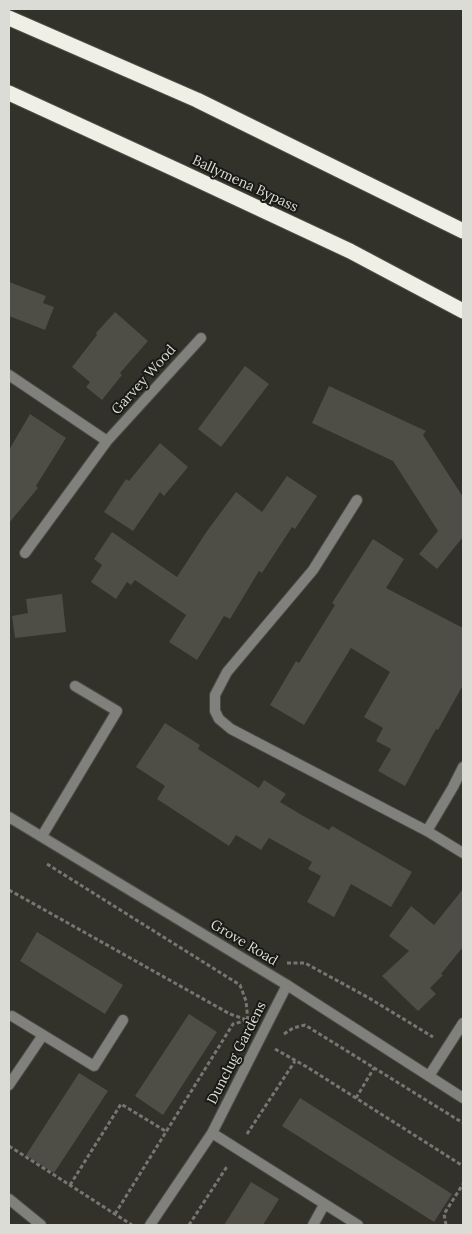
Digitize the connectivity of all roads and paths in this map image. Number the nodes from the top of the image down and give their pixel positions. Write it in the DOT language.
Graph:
graph roads {
  1 [pos="9,18"];
  2 [pos="9,93"];
  3 [pos="463,231"];
  4 [pos="463,311"];
  5 [pos="201,338"];
  6 [pos="9,375"];
  7 [pos="107,441"];
  8 [pos="357,500"];
  9 [pos="25,553"];
  10 [pos="75,686"];
  11 [pos="463,767"];
  12 [pos="9,816"];
  13 [pos="427,831"];
  14 [pos="42,836"];
  15 [pos="463,853"];
  16 [pos="42,861"];
  17 [pos="9,890"];
  18 [pos="286,963"];
  19 [pos="287,985"];
  20 [pos="12,1016"];
  21 [pos="123,1020"];
  22 [pos="247,1020"];
  23 [pos="463,1023"];
  24 [pos="262,1032"];
  25 [pos="43,1034"];
  26 [pos="448,1046"];
  27 [pos="295,1061"];
  28 [pos="374,1068"];
  29 [pos="429,1076"];
  30 [pos="9,1085"];
  31 [pos="356,1098"];
  32 [pos="463,1098"];
  33 [pos="463,1123"];
  34 [pos="166,1132"];
  35 [pos="212,1133"];
  36 [pos="9,1146"];
  37 [pos="463,1166"];
  38 [pos="463,1184"];
  39 [pos="70,1185"];
  40 [pos="9,1200"];
  41 [pos="324,1204"];
  42 [pos="114,1214"];
  43 [pos="38,1224"];
  44 [pos="132,1225"];
  45 [pos="150,1225"];
  46 [pos="313,1225"];
  47 [pos="358,1225"];
  48 [pos="446,1225"];
  1 -- 3 [label="highway"];
  2 -- 4 [label="highway, Ballymena Bypass"];
  5 -- 7 [label="street, Garvey Wood"];
  6 -- 7 [label="street"];
  7 -- 9 [label="street, Garvey Wood"];
  8 -- 13 [label="street"];
  10 -- 14 [label="street"];
  11 -- 13 [label="street"];
  12 -- 14 [label="street, Grove Road"];
  13 -- 15 [label="street"];
  14 -- 19 [label="street, Grove Road"];
  16 -- 22 [label="path"];
  17 -- 22 [label="path"];
  18 -- 26 [label="path"];
  19 -- 24 [label="street, Dunclug Gardens"];
  19 -- 29 [label="street, Grove Road"];
  20 -- 25 [label="street"];
  21 -- 25 [label="street"];
  22 -- 24 [label="path"];
  22 -- 34 [label="path"];
  23 -- 26 [label="street"];
  24 -- 28 [label="path"];
  24 -- 35 [label="street, Dunclug Gardens"];
  25 -- 30 [label="street"];
  26 -- 29 [label="street"];
  27 -- 31 [label="path"];
  28 -- 31 [label="path"];
  28 -- 33 [label="path"];
  29 -- 32 [label="street, Grove Road"];
  31 -- 37 [label="path"];
  34 -- 39 [label="path"];
  34 -- 42 [label="path"];
  35 -- 41 [label="street"];
  35 -- 45 [label="street, Dunclug Gardens"];
  36 -- 39 [label="path"];
  38 -- 48 [label="path"];
  39 -- 42 [label="path"];
  40 -- 43 [label="street"];
  41 -- 46 [label="street"];
  41 -- 47 [label="street"];
  42 -- 44 [label="path"];
}
